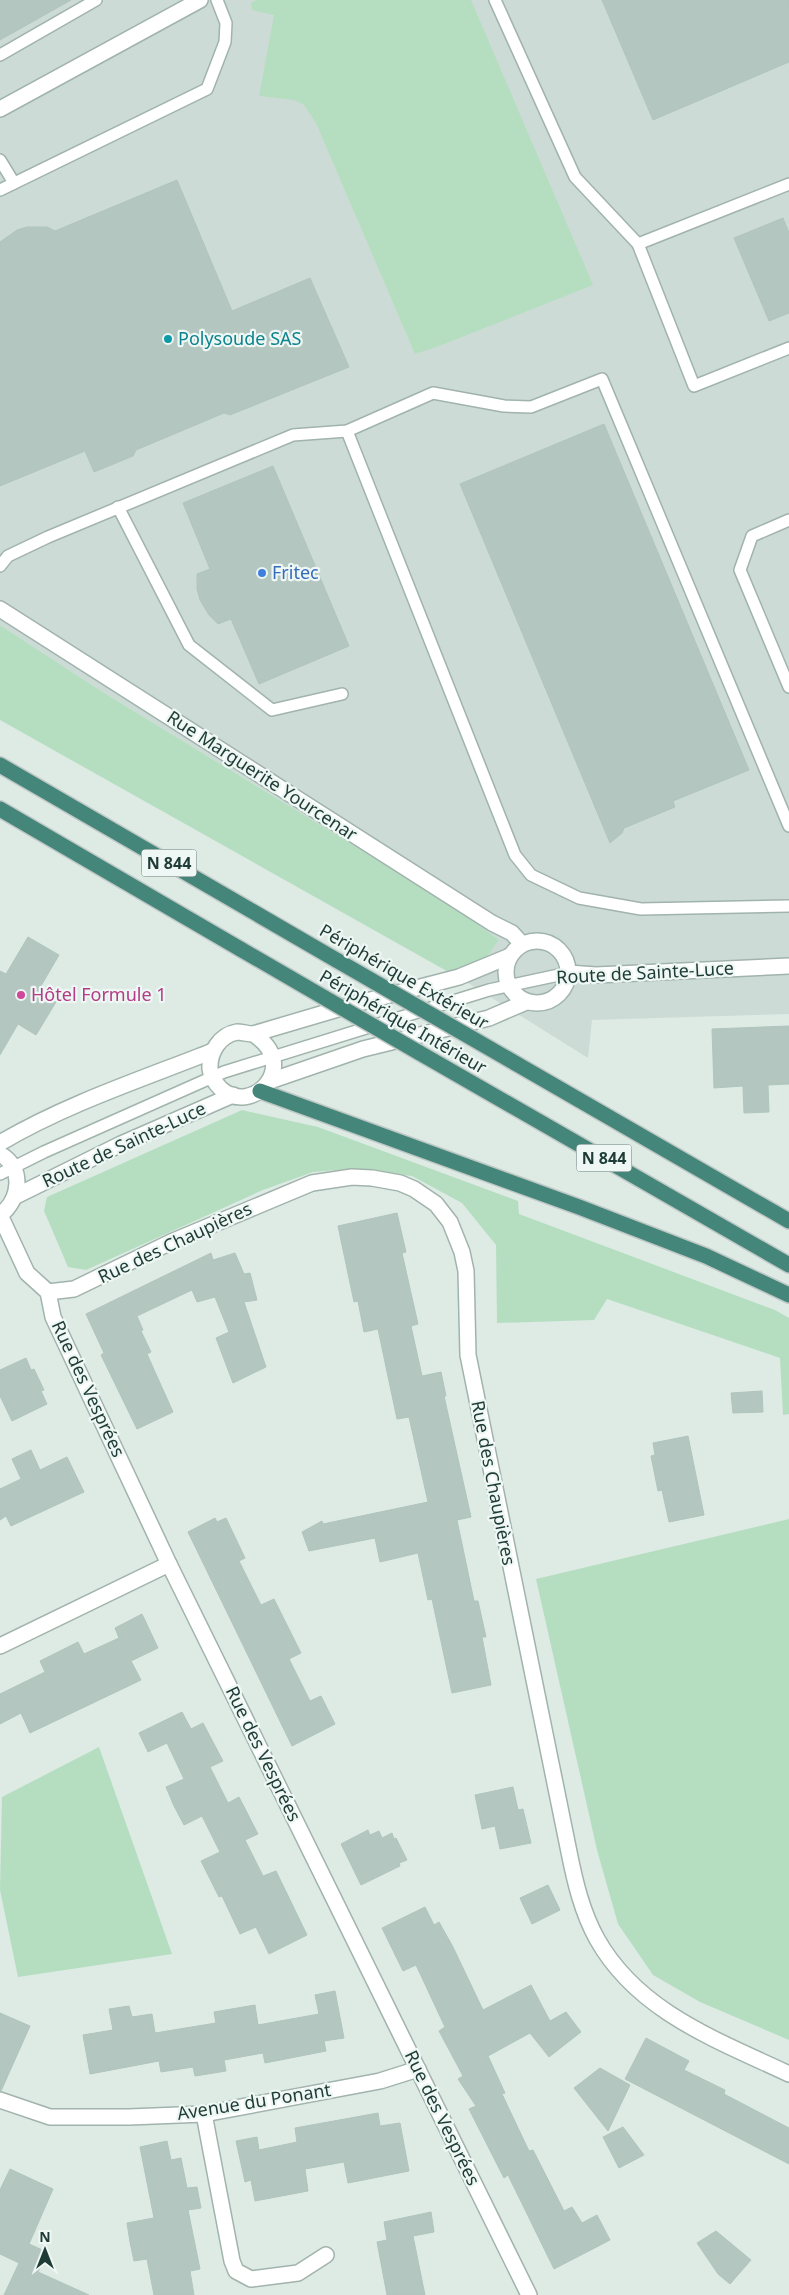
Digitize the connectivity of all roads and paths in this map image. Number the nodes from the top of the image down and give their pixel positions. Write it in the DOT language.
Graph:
graph roads {
  1 [pos="96,0"];
  2 [pos="200,0"];
  3 [pos="216,0"];
  4 [pos="495,0"];
  5 [pos="0,55"];
  6 [pos="0,108"];
  7 [pos="0,160"];
  8 [pos="14,183"];
  9 [pos="789,184"];
  10 [pos="0,190"];
  11 [pos="638,244"];
  12 [pos="789,348"];
  13 [pos="346,431"];
  14 [pos="118,507"];
  15 [pos="789,520"];
  16 [pos="0,566"];
  17 [pos="0,609"];
  18 [pos="789,687"];
  19 [pos="342,694"];
  20 [pos="0,765"];
  21 [pos="0,809"];
  22 [pos="789,826"];
  23 [pos="789,906"];
  24 [pos="522,944"];
  25 [pos="510,956"];
  26 [pos="789,966"];
  27 [pos="568,973"];
  28 [pos="510,986"];
  29 [pos="526,1002"];
  30 [pos="253,1034"];
  31 [pos="213,1051"];
  32 [pos="273,1056"];
  33 [pos="213,1077"];
  34 [pos="265,1086"];
  35 [pos="233,1096"];
  36 [pos="0,1143"];
  37 [pos="0,1154"];
  38 [pos="7,1171"];
  39 [pos="16,1196"];
  40 [pos="0,1215"];
  41 [pos="789,1221"];
  42 [pos="789,1265"];
  43 [pos="48,1292"];
  44 [pos="789,1295"];
  45 [pos="169,1564"];
  46 [pos="0,1646"];
  47 [pos="418,2069"];
  48 [pos="789,2074"];
  49 [pos="0,2101"];
  50 [pos="204,2114"];
  51 [pos="326,2255"];
  52 [pos="529,2295"];
  1 -- 5 [label="lane"];
  2 -- 6 [label="street"];
  3 -- 8 [label="lane"];
  4 -- 11 [label="lane"];
  7 -- 8 [label="lane"];
  8 -- 10 [label="lane"];
  9 -- 11 [label="lane"];
  11 -- 12 [label="lane"];
  13 -- 14 [label="lane"];
  13 -- 22 [label="lane"];
  13 -- 23 [label="lane"];
  14 -- 16 [label="lane"];
  14 -- 19 [label="lane"];
  15 -- 18 [label="lane"];
  17 -- 24 [label="street, Rue Marguerite Yourcenar"];
  20 -- 41 [label="highway, Périphérique Extérieur / N 844, bridge"];
  21 -- 42 [label="highway, Périphérique Intérieur / N 844, bridge"];
  24 -- 25 [label="street"];
  24 -- 27 [label="street"];
  25 -- 28 [label="street"];
  25 -- 30 [label="street"];
  26 -- 27 [label="street, Route de Sainte-Luce"];
  27 -- 28 [label="lane, Route de Sainte-Luce"];
  27 -- 29 [label="street, Route de Sainte-Luce"];
  28 -- 29 [label="street"];
  28 -- 32 [label="lane, Route de Sainte-Luce"];
  29 -- 34 [label="street, Route de Sainte-Luce"];
  30 -- 31 [label="street"];
  30 -- 32 [label="street"];
  31 -- 33 [label="street, Route de Sainte-Luce"];
  31 -- 36 [label="street"];
  32 -- 33 [label="lane, Route de Sainte-Luce"];
  32 -- 34 [label="street"];
  33 -- 35 [label="street, Route de Sainte-Luce"];
  33 -- 38 [label="lane, Route de Sainte-Luce"];
  34 -- 35 [label="street, Route de Sainte-Luce"];
  34 -- 44 [label="highway"];
  35 -- 39 [label="street, Route de Sainte-Luce"];
  37 -- 38 [label="street"];
  38 -- 39 [label="street"];
  39 -- 40 [label="street"];
  40 -- 43 [label="street"];
  43 -- 45 [label="street, Rue des Vesprées"];
  43 -- 48 [label="street, Rue des Chaupières"];
  45 -- 46 [label="street"];
  45 -- 47 [label="street, Rue des Vesprées"];
  47 -- 50 [label="street, Avenue du Ponant"];
  47 -- 52 [label="street, Rue des Vesprées"];
  49 -- 50 [label="street, Avenue du Ponant"];
  50 -- 51 [label="street"];
}
